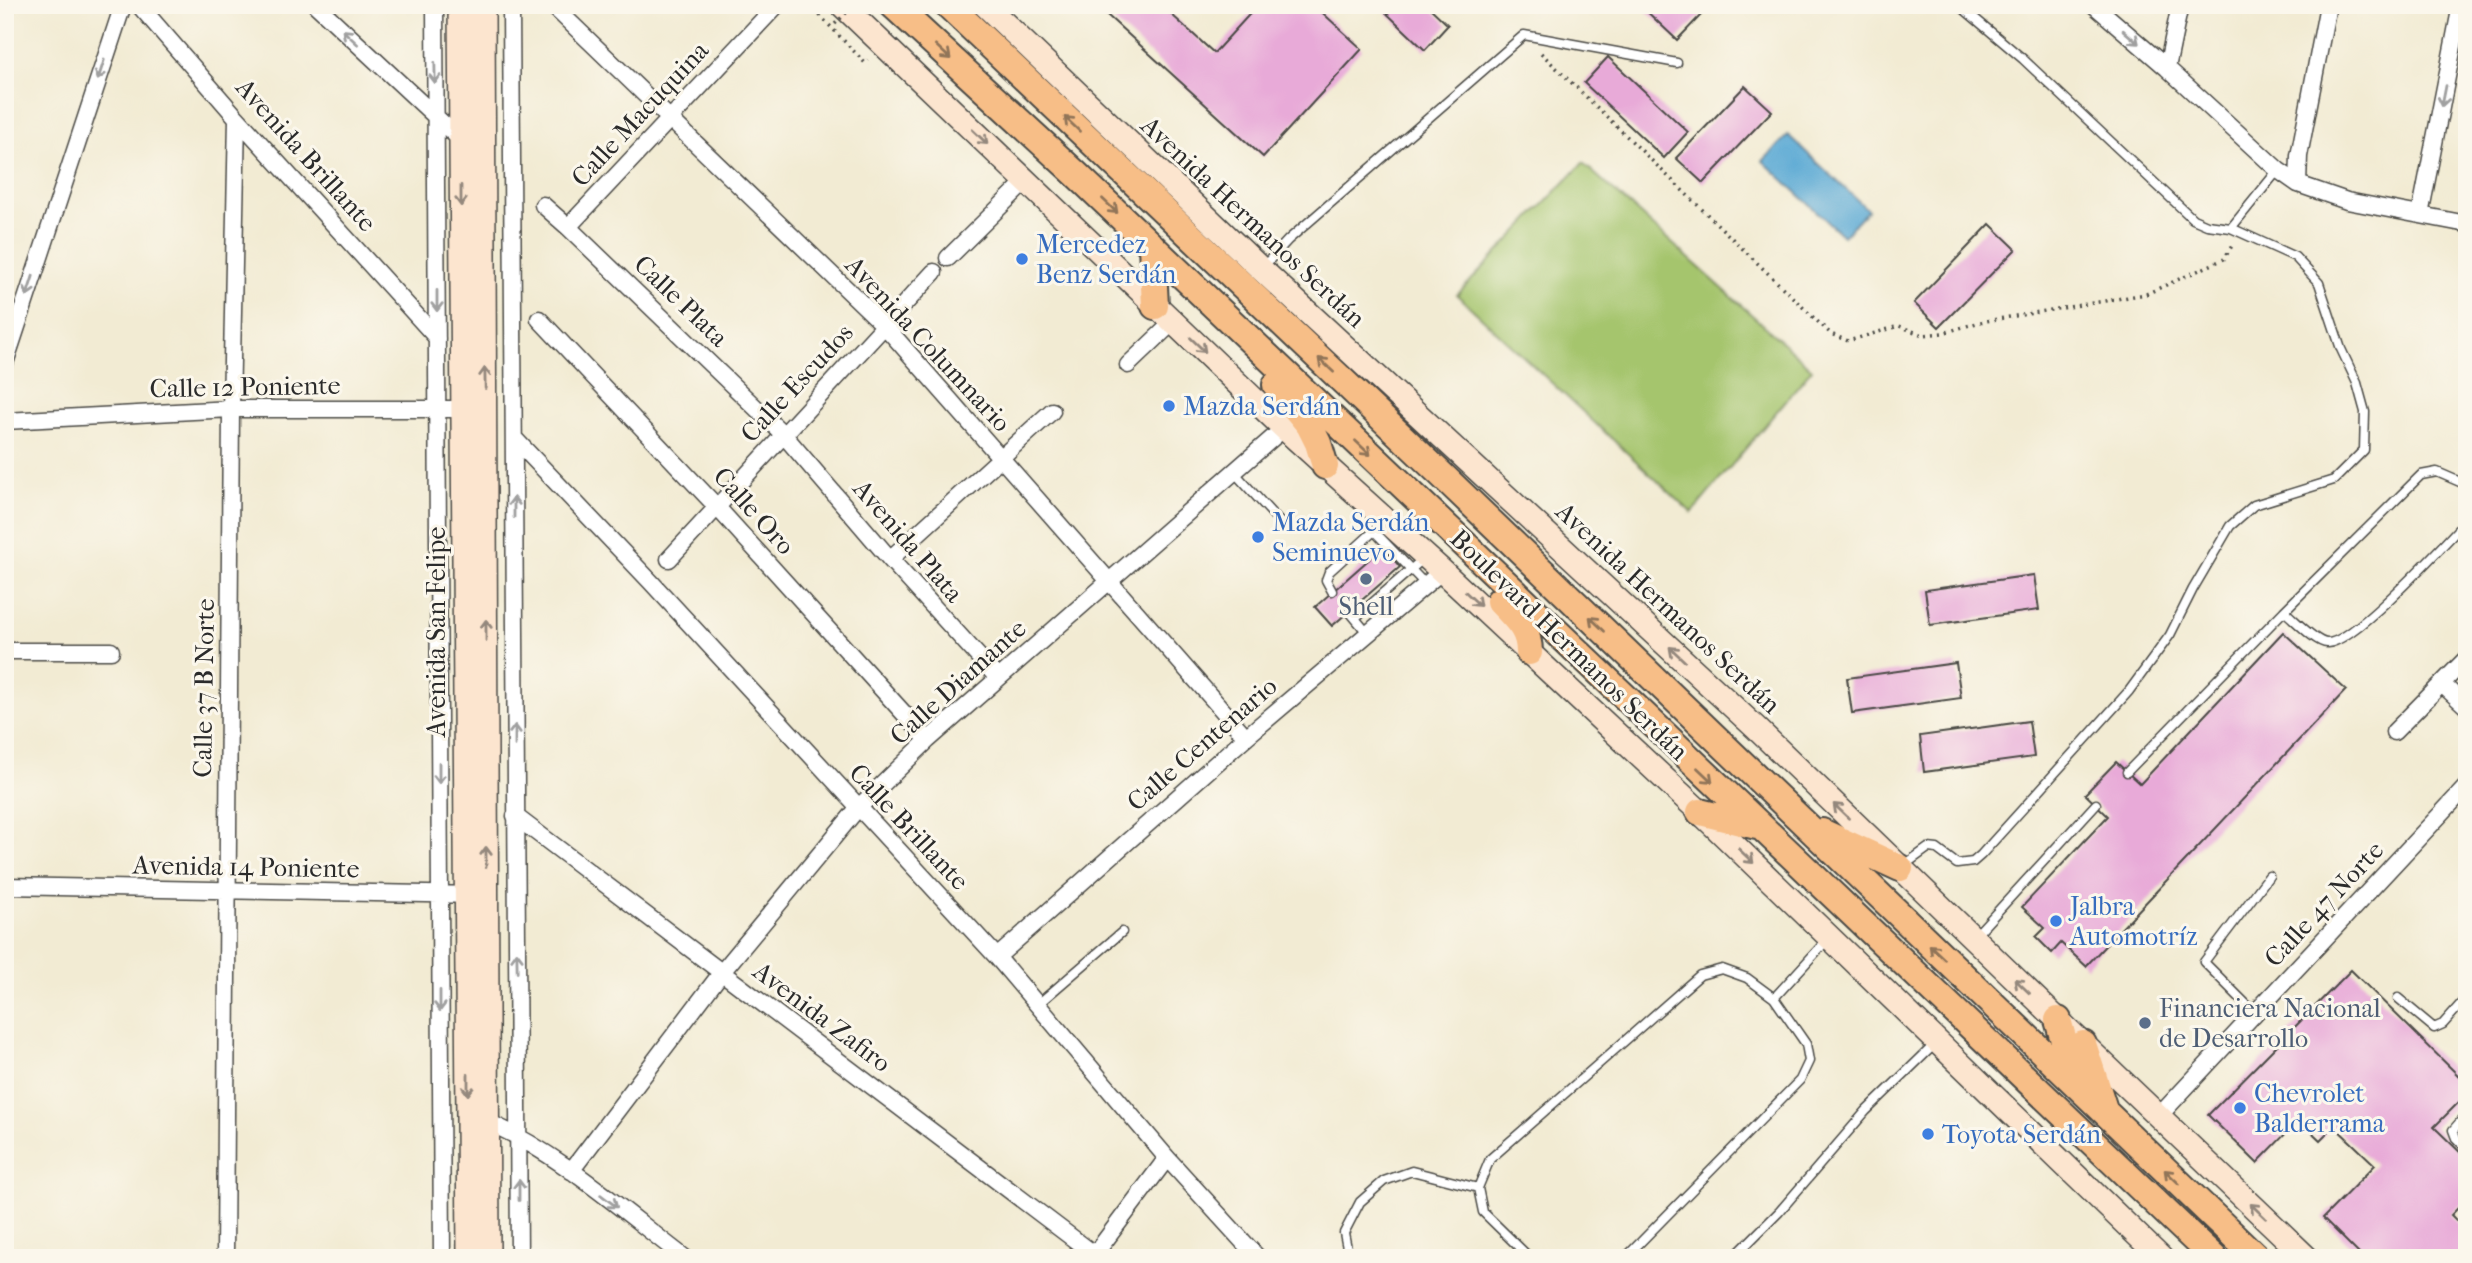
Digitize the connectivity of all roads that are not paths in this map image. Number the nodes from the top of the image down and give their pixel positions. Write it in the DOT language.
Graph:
graph roads {
  1 [pos="123,5"];
  2 [pos="139,5"];
  3 [pos="316,5"];
  4 [pos="435,5"];
  5 [pos="460,5"];
  6 [pos="483,5"];
  7 [pos="511,5"];
  8 [pos="552,5"];
  9 [pos="777,5"];
  10 [pos="893,5"];
  11 [pos="948,5"];
  12 [pos="985,5"];
  13 [pos="1959,5"];
  14 [pos="2094,5"];
  15 [pos="2180,5"];
  16 [pos="2328,5"];
  17 [pos="2461,5"];
  18 [pos="839,14"];
  19 [pos="1676,64"];
  20 [pos="2167,68"];
  21 [pos="436,117"];
  22 [pos="237,118"];
  23 [pos="670,118"];
  24 [pos="461,140"];
  25 [pos="484,162"];
  26 [pos="2278,170"];
  27 [pos="1026,181"];
  28 [pos="2298,184"];
  29 [pos="542,205"];
  30 [pos="2420,215"];
  31 [pos="2467,224"];
  32 [pos="568,227"];
  33 [pos="2231,228"];
  34 [pos="1152,246"];
  35 [pos="947,258"];
  36 [pos="1261,269"];
  37 [pos="934,272"];
  38 [pos="1164,314"];
  39 [pos="539,319"];
  40 [pos="884,325"];
  41 [pos="437,338"];
  42 [pos="1265,354"];
  43 [pos="5,363"];
  44 [pos="1128,365"];
  45 [pos="231,409"];
  46 [pos="474,409"];
  47 [pos="437,410"];
  48 [pos="1052,411"];
  49 [pos="5,421"];
  50 [pos="1284,428"];
  51 [pos="783,434"];
  52 [pos="514,438"];
  53 [pos="1001,459"];
  54 [pos="1325,466"];
  55 [pos="1234,472"];
  56 [pos="2467,485"];
  57 [pos="716,506"];
  58 [pos="2467,520"];
  59 [pos="1380,526"];
  60 [pos="1286,529"];
  61 [pos="1457,538"];
  62 [pos="669,559"];
  63 [pos="890,559"];
  64 [pos="1426,570"];
  65 [pos="1109,581"];
  66 [pos="1332,591"];
  67 [pos="2284,611"];
  68 [pos="1369,635"];
  69 [pos="5,651"];
  70 [pos="111,651"];
  71 [pos="1529,652"];
  72 [pos="2467,657"];
  73 [pos="998,678"];
  74 [pos="2442,684"];
  75 [pos="2467,708"];
  76 [pos="2394,732"];
  77 [pos="1246,737"];
  78 [pos="928,740"];
  79 [pos="2127,772"];
  80 [pos="2467,786"];
  81 [pos="2096,804"];
  82 [pos="858,808"];
  83 [pos="1700,812"];
  84 [pos="515,816"];
  85 [pos="1804,824"];
  86 [pos="1760,828"];
  87 [pos="1900,868"];
  88 [pos="2269,876"];
  89 [pos="5,886"];
  90 [pos="226,891"];
  91 [pos="440,894"];
  92 [pos="476,895"];
  93 [pos="1122,932"];
  94 [pos="1829,937"];
  95 [pos="1973,938"];
  96 [pos="997,957"];
  97 [pos="722,972"];
  98 [pos="2467,997"];
  99 [pos="1774,998"];
  100 [pos="2398,998"];
  101 [pos="1037,1005"];
  102 [pos="2255,1013"];
  103 [pos="2058,1020"];
  104 [pos="1937,1042"];
  105 [pos="2083,1044"];
  106 [pos="2077,1087"];
  107 [pos="2106,1114"];
  108 [pos="2467,1114"];
  109 [pos="2160,1116"];
  110 [pos="477,1118"];
  111 [pos="520,1137"];
  112 [pos="2096,1146"];
  113 [pos="2467,1149"];
  114 [pos="1167,1158"];
  115 [pos="571,1171"];
  116 [pos="2073,1172"];
  117 [pos="1478,1188"];
  118 [pos="1095,1257"];
  119 [pos="226,1258"];
  120 [pos="442,1258"];
  121 [pos="469,1258"];
  122 [pos="488,1258"];
  123 [pos="519,1258"];
  124 [pos="685,1258"];
  125 [pos="1258,1258"];
  126 [pos="1349,1258"];
  127 [pos="1531,1258"];
  128 [pos="1625,1258"];
  129 [pos="1733,1258"];
  130 [pos="2161,1258"];
  131 [pos="2214,1258"];
  132 [pos="2257,1258"];
  133 [pos="2307,1258"];
  1 -- 43 [label="street, one-way"];
  2 -- 22 [label="street, Avenida Brillante"];
  21 -- 3 [label="street, one-way"];
  4 -- 21 [label="street, Avenida San Felipe, one-way"];
  5 -- 24 [label="main road, Avenida San Felipe"];
  6 -- 25 [label="main road, Avenida San Felipe"];
  7 -- 52 [label="street"];
  8 -- 23 [label="street, Avenida Columnario"];
  9 -- 23 [label="street, Calle Macuquina"];
  10 -- 34 [label="main road, Boulevard Hermanos Serdán, one-way"];
  85 -- 11 [label="main road, Boulevard Hermanos Serdán, one-way"];
  12 -- 36 [label="main road, Avenida Hermanos Serdán"];
  13 -- 33 [label="lane"];
  14 -- 20 [label="street, one-way"];
  15 -- 20 [label="street"];
  16 -- 28 [label="street"];
  17 -- 30 [label="street, one-way"];
  18 -- 27 [label="main road, one-way"];
  19 -- 36 [label="lane"];
  20 -- 26 [label="street"];
  21 -- 24 [label="street"];
  21 -- 41 [label="street, Avenida San Felipe, one-way"];
  22 -- 41 [label="street, Avenida Brillante"];
  22 -- 45 [label="street, Calle 37 B Norte"];
  23 -- 32 [label="street, Calle Macuquina"];
  23 -- 40 [label="street, Avenida Columnario"];
  24 -- 25 [label="street"];
  24 -- 46 [label="main road, Avenida San Felipe, one-way"];
  46 -- 25 [label="main road, Avenida San Felipe, one-way"];
  26 -- 28 [label="street"];
  26 -- 33 [label="lane"];
  27 -- 35 [label="street"];
  27 -- 38 [label="main road"];
  28 -- 30 [label="street"];
  29 -- 32 [label="street, Calle Plata"];
  30 -- 31 [label="street"];
  32 -- 51 [label="street, Calle Plata"];
  33 -- 87 [label="lane"];
  34 -- 38 [label="main road"];
  34 -- 42 [label="main road, Boulevard Hermanos Serdán"];
  87 -- 36 [label="main road, Avenida Hermanos Serdán, one-way"];
  37 -- 40 [label="street, Calle Escudos"];
  38 -- 44 [label="street"];
  38 -- 50 [label="main road, one-way"];
  39 -- 57 [label="street, Calle Oro"];
  40 -- 51 [label="street, Calle Escudos"];
  40 -- 53 [label="street, Avenida Columnario"];
  41 -- 47 [label="street, Avenida San Felipe"];
  42 -- 54 [label="main road"];
  42 -- 61 [label="main road, Boulevard Hermanos Serdán, one-way"];
  45 -- 47 [label="street, Calle 12 Poniente"];
  45 -- 49 [label="street, Calle 12 Poniente"];
  45 -- 90 [label="street, Calle 37 B Norte"];
  46 -- 47 [label="street, Calle 12 Poniente"];
  46 -- 92 [label="main road, Avenida San Felipe"];
  47 -- 91 [label="street, Avenida San Felipe, one-way"];
  48 -- 53 [label="street"];
  50 -- 54 [label="main road"];
  50 -- 55 [label="street, Calle Diamante"];
  51 -- 57 [label="street, Calle Escudos"];
  51 -- 63 [label="street, Avenida Plata"];
  52 -- 82 [label="street, Calle Brillante"];
  84 -- 52 [label="street, one-way"];
  53 -- 63 [label="street"];
  53 -- 65 [label="street, Avenida Columnario"];
  54 -- 59 [label="main road"];
  55 -- 60 [label="lane"];
  55 -- 65 [label="street, Calle Diamante"];
  56 -- 67 [label="lane"];
  57 -- 62 [label="street, Calle Escudos"];
  57 -- 78 [label="street, Calle Oro"];
  58 -- 67 [label="lane"];
  59 -- 64 [label="main road"];
  59 -- 66 [label="lane"];
  61 -- 71 [label="main road"];
  61 -- 86 [label="main road, Boulevard Hermanos Serdán, one-way"];
  63 -- 73 [label="street, Avenida Plata"];
  64 -- 68 [label="street, Calle Centenario"];
  64 -- 68 [label="lane"];
  64 -- 71 [label="main road, one-way"];
  65 -- 73 [label="street, Calle Diamante"];
  65 -- 77 [label="street, Avenida Columnario"];
  67 -- 79 [label="lane"];
  68 -- 77 [label="street, Calle Centenario"];
  69 -- 70 [label="street"];
  71 -- 83 [label="main road"];
  72 -- 74 [label="street"];
  73 -- 78 [label="street, Calle Diamante"];
  74 -- 75 [label="street"];
  74 -- 76 [label="street"];
  77 -- 96 [label="street, Calle Centenario"];
  78 -- 82 [label="street, Calle Diamante"];
  80 -- 102 [label="street, Calle 47 Norte"];
  81 -- 95 [label="lane"];
  82 -- 96 [label="street, Calle Brillante"];
  82 -- 97 [label="street, Calle Diamante"];
  83 -- 86 [label="main road"];
  83 -- 94 [label="main road, one-way"];
  84 -- 97 [label="street, Avenida Zafiro"];
  111 -- 84 [label="street, one-way"];
  85 -- 87 [label="main road"];
  106 -- 85 [label="main road, Boulevard Hermanos Serdán, one-way"];
  86 -- 112 [label="main road, Boulevard Hermanos Serdán"];
  87 -- 95 [label="main road, Avenida Hermanos Serdán"];
  88 -- 102 [label="lane"];
  89 -- 90 [label="street, Avenida 14 Poniente"];
  90 -- 91 [label="street, Avenida 14 Poniente"];
  90 -- 119 [label="street, Calle 37 B Norte"];
  91 -- 92 [label="street, Avenida 14 Poniente"];
  91 -- 120 [label="street, Avenida San Felipe, one-way"];
  92 -- 110 [label="main road, Avenida San Felipe"];
  93 -- 101 [label="lane"];
  94 -- 99 [label="lane"];
  94 -- 104 [label="main road"];
  103 -- 95 [label="main road, Avenida Hermanos Serdán, one-way"];
  96 -- 101 [label="street, Calle Brillante"];
  97 -- 115 [label="street, Calle Diamante"];
  97 -- 118 [label="street, Avenida Zafiro"];
  98 -- 100 [label="lane"];
  99 -- 117 [label="lane"];
  99 -- 128 [label="lane"];
  101 -- 114 [label="street, Calle Brillante"];
  102 -- 109 [label="street, Calle 47 Norte"];
  103 -- 105 [label="main road, Avenida Hermanos Serdán"];
  103 -- 106 [label="main road"];
  104 -- 116 [label="main road"];
  104 -- 129 [label="lane"];
  105 -- 107 [label="main road"];
  105 -- 109 [label="main road, Avenida Hermanos Serdán"];
  106 -- 107 [label="main road, Boulevard Hermanos Serdán"];
  132 -- 107 [label="main road, Boulevard Hermanos Serdán, one-way"];
  108 -- 113 [label="lane"];
  133 -- 109 [label="main road, Avenida Hermanos Serdán, one-way"];
  110 -- 111 [label="street"];
  110 -- 121 [label="main road, Avenida San Felipe"];
  110 -- 122 [label="main road, Avenida San Felipe"];
  111 -- 115 [label="street"];
  123 -- 111 [label="street, one-way"];
  112 -- 116 [label="main road"];
  112 -- 131 [label="main road, Boulevard Hermanos Serdán"];
  114 -- 118 [label="street"];
  114 -- 125 [label="street, Calle Brillante"];
  115 -- 124 [label="street, one-way"];
  116 -- 130 [label="main road"];
  117 -- 126 [label="lane"];
  117 -- 127 [label="lane"];
}
